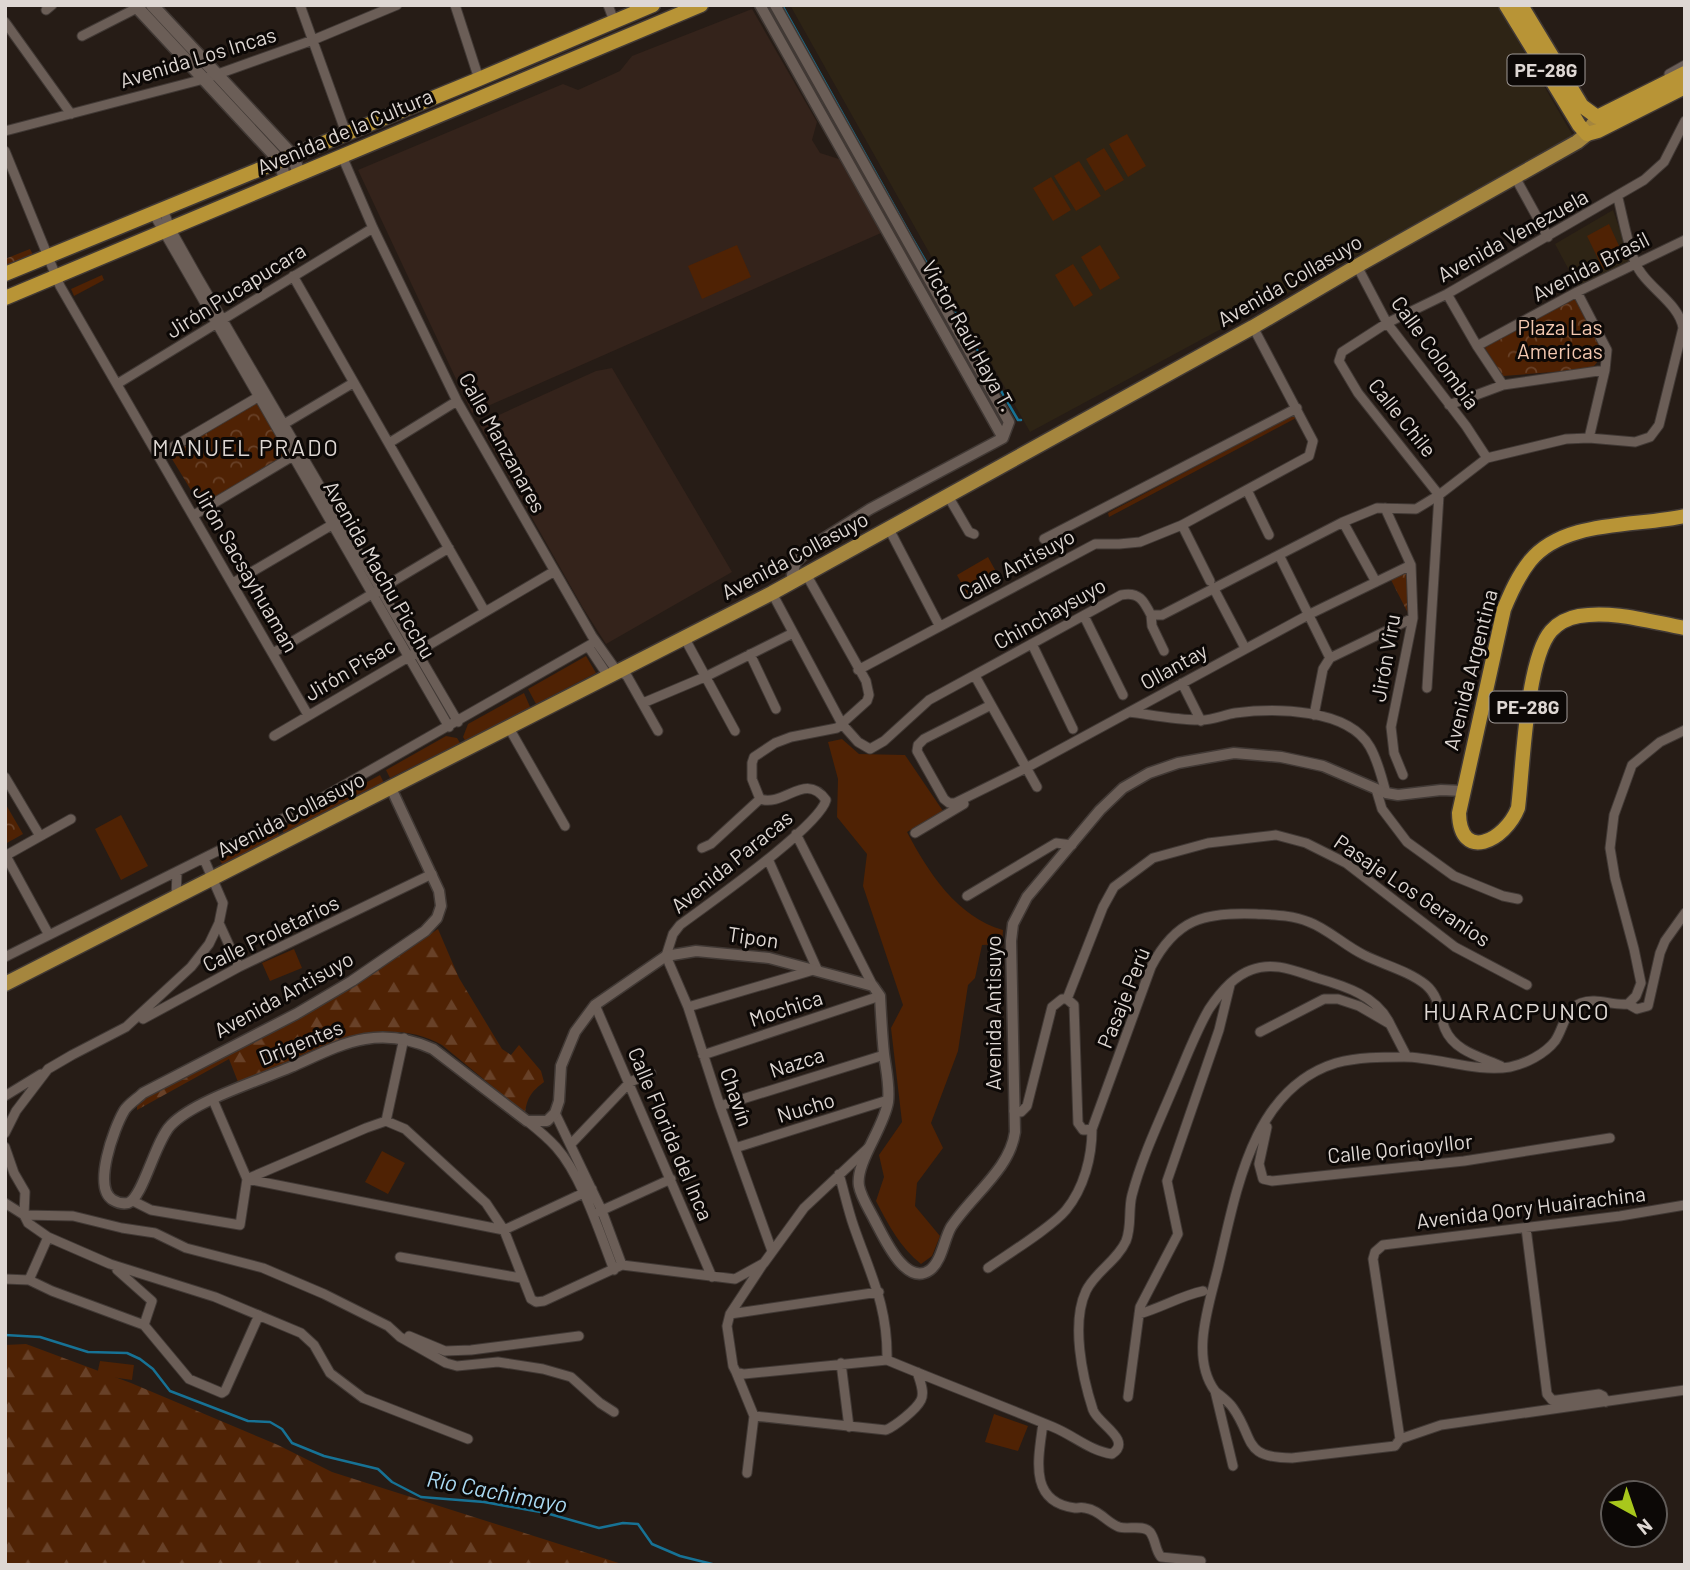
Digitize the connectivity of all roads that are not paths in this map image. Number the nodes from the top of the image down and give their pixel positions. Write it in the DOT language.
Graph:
graph roads {
  1 [pos="152,5"];
  2 [pos="300,5"];
  3 [pos="397,5"];
  4 [pos="455,5"];
  5 [pos="608,5"];
  6 [pos="653,5"];
  7 [pos="701,5"];
  8 [pos="760,5"];
  9 [pos="775,5"];
  10 [pos="1506,5"];
  11 [pos="1521,5"];
  12 [pos="136,7"];
  13 [pos="614,21"];
  14 [pos="5,22"];
  15 [pos="1525,24"];
  16 [pos="82,36"];
  17 [pos="313,40"];
  18 [pos="1685,65"];
  19 [pos="1685,73"];
  20 [pos="218,74"];
  21 [pos="204,79"];
  22 [pos="479,79"];
  23 [pos="1685,87"];
  24 [pos="71,114"];
  25 [pos="1592,114"];
  26 [pos="1685,121"];
  27 [pos="5,131"];
  28 [pos="346,133"];
  29 [pos="1587,134"];
  30 [pos="5,151"];
  31 [pos="342,156"];
  32 [pos="286,159"];
  33 [pos="292,177"];
  34 [pos="1514,177"];
  35 [pos="1618,198"];
  36 [pos="158,211"];
  37 [pos="373,228"];
  38 [pos="166,230"];
  39 [pos="1548,237"];
  40 [pos="1685,240"];
  41 [pos="47,257"];
  42 [pos="1635,264"];
  43 [pos="1357,266"];
  44 [pos="5,274"];
  45 [pos="293,276"];
  46 [pos="55,277"];
  47 [pos="1577,292"];
  48 [pos="1447,294"];
  49 [pos="5,298"];
  50 [pos="220,322"];
  51 [pos="1387,323"];
  52 [pos="1253,327"];
  53 [pos="1477,346"];
  54 [pos="1339,361"];
  55 [pos="1605,370"];
  56 [pos="981,372"];
  57 [pos="970,378"];
  58 [pos="353,383"];
  59 [pos="117,384"];
  60 [pos="1503,385"];
  61 [pos="258,397"];
  62 [pos="457,401"];
  63 [pos="1449,405"];
  64 [pos="1297,408"];
  65 [pos="280,426"];
  66 [pos="1003,438"];
  67 [pos="1589,438"];
  68 [pos="389,443"];
  69 [pos="159,455"];
  70 [pos="293,456"];
  71 [pos="1486,458"];
  72 [pos="1247,490"];
  73 [pos="1439,495"];
  74 [pos="948,496"];
  75 [pos="1385,508"];
  76 [pos="194,515"];
  77 [pos="1685,516"];
  78 [pos="1343,522"];
  79 [pos="336,523"];
  80 [pos="1182,525"];
  81 [pos="889,529"];
  82 [pos="974,534"];
  83 [pos="1269,536"];
  84 [pos="1044,539"];
  85 [pos="449,548"];
  86 [pos="1279,555"];
  87 [pos="1411,565"];
  88 [pos="553,572"];
  89 [pos="799,577"];
  90 [pos="1376,582"];
  91 [pos="233,583"];
  92 [pos="1212,585"];
  93 [pos="375,591"];
  94 [pos="772,593"];
  95 [pos="484,611"];
  96 [pos="1310,614"];
  97 [pos="1151,615"];
  98 [pos="1084,616"];
  99 [pos="1413,618"];
  100 [pos="939,625"];
  101 [pos="1685,628"];
  102 [pos="793,633"];
  103 [pos="684,637"];
  104 [pos="592,644"];
  105 [pos="1032,644"];
  106 [pos="1245,648"];
  107 [pos="1164,651"];
  108 [pos="273,653"];
  109 [pos="412,653"];
  110 [pos="750,654"];
  111 [pos="1330,658"];
  112 [pos="858,670"];
  113 [pos="613,673"];
  114 [pos="707,676"];
  115 [pos="975,676"];
  116 [pos="1182,683"];
  117 [pos="1427,688"];
  118 [pos="1123,695"];
  119 [pos="643,703"];
  120 [pos="991,705"];
  121 [pos="776,709"];
  122 [pos="1129,712"];
  123 [pos="309,715"];
  124 [pos="1314,715"];
  125 [pos="1201,721"];
  126 [pos="842,724"];
  127 [pos="453,725"];
  128 [pos="509,728"];
  129 [pos="1073,729"];
  130 [pos="1685,730"];
  131 [pos="658,731"];
  132 [pos="735,731"];
  133 [pos="274,736"];
  134 [pos="1026,768"];
  135 [pos="1403,775"];
  136 [pos="5,777"];
  137 [pos="1037,787"];
  138 [pos="391,788"];
  139 [pos="1381,791"];
  140 [pos="1464,791"];
  141 [pos="760,799"];
  142 [pos="71,819"];
  143 [pos="565,826"];
  144 [pos="915,833"];
  145 [pos="796,834"];
  146 [pos="40,836"];
  147 [pos="1072,845"];
  148 [pos="702,848"];
  149 [pos="6,856"];
  150 [pos="204,859"];
  151 [pos="768,859"];
  152 [pos="177,872"];
  153 [pos="432,874"];
  154 [pos="213,878"];
  155 [pos="967,896"];
  156 [pos="176,897"];
  157 [pos="1518,899"];
  158 [pos="1685,914"];
  159 [pos="219,923"];
  160 [pos="49,935"];
  161 [pos="666,956"];
  162 [pos="5,957"];
  163 [pos="239,967"];
  164 [pos="817,969"];
  165 [pos="1231,983"];
  166 [pos="5,984"];
  167 [pos="1527,985"];
  168 [pos="873,986"];
  169 [pos="880,996"];
  170 [pos="1067,999"];
  171 [pos="1628,1004"];
  172 [pos="595,1005"];
  173 [pos="688,1007"];
  174 [pos="1390,1024"];
  175 [pos="126,1027"];
  176 [pos="1260,1032"];
  177 [pos="404,1038"];
  178 [pos="704,1055"];
  179 [pos="884,1055"];
  180 [pos="1407,1057"];
  181 [pos="1506,1068"];
  182 [pos="48,1069"];
  183 [pos="651,1073"];
  184 [pos="630,1082"];
  185 [pos="5,1096"];
  186 [pos="213,1100"];
  187 [pos="888,1100"];
  188 [pos="720,1106"];
  189 [pos="1014,1111"];
  190 [pos="1270,1111"];
  191 [pos="555,1113"];
  192 [pos="386,1121"];
  193 [pos="527,1121"];
  194 [pos="1092,1129"];
  195 [pos="5,1133"];
  196 [pos="1610,1138"];
  197 [pos="571,1144"];
  198 [pos="873,1144"];
  199 [pos="5,1147"];
  200 [pos="735,1148"];
  201 [pos="839,1174"];
  202 [pos="247,1179"];
  203 [pos="671,1179"];
  204 [pos="587,1191"];
  205 [pos="25,1192"];
  206 [pos="133,1201"];
  207 [pos="5,1203"];
  208 [pos="1685,1205"];
  209 [pos="597,1213"];
  210 [pos="24,1215"];
  211 [pos="1526,1228"];
  212 [pos="504,1230"];
  213 [pos="48,1237"];
  214 [pos="772,1251"];
  215 [pos="400,1256"];
  216 [pos="764,1263"];
  217 [pos="110,1265"];
  218 [pos="618,1268"];
  219 [pos="988,1268"];
  220 [pos="712,1277"];
  221 [pos="521,1278"];
  222 [pos="5,1279"];
  223 [pos="29,1280"];
  224 [pos="1203,1291"];
  225 [pos="878,1292"];
  226 [pos="730,1314"];
  227 [pos="1139,1314"];
  228 [pos="258,1315"];
  229 [pos="144,1325"];
  230 [pos="388,1326"];
  231 [pos="579,1335"];
  232 [pos="887,1360"];
  233 [pos="841,1363"];
  234 [pos="736,1372"];
  235 [pos="917,1372"];
  236 [pos="1215,1391"];
  237 [pos="1685,1391"];
  238 [pos="1128,1397"];
  239 [pos="1606,1402"];
  240 [pos="614,1412"];
  241 [pos="754,1416"];
  242 [pos="1043,1423"];
  243 [pos="849,1427"];
  244 [pos="468,1439"];
  245 [pos="1399,1439"];
  246 [pos="1233,1466"];
  247 [pos="747,1473"];
  248 [pos="1201,1561"];
  1 -- 20 [label="main road"];
  2 -- 17 [label="street"];
  3 -- 17 [label="street, Avenida Los Incas"];
  4 -- 22 [label="street"];
  5 -- 13 [label="street"];
  6 -- 13 [label="highway, Avenida de la Cultura"];
  7 -- 31 [label="highway, Avenida de la Cultura"];
  8 -- 57 [label="street, Victor Raúl Haya T."];
  9 -- 56 [label="street, Victor Raúl Haya T."];
  10 -- 15 [label="highway, PE-28G"];
  11 -- 15 [label="highway, PE-28G"];
  12 -- 16 [label="street"];
  12 -- 21 [label="main road"];
  13 -- 22 [label="highway, Avenida de la Cultura"];
  14 -- 24 [label="street"];
  15 -- 25 [label="highway, PE-28G"];
  15 -- 29 [label="highway, PE-28G"];
  17 -- 20 [label="street, Avenida Los Incas"];
  17 -- 28 [label="street"];
  18 -- 25 [label="street"];
  19 -- 25 [label="highway"];
  20 -- 21 [label="street, Avenida Los Incas"];
  20 -- 32 [label="main road"];
  21 -- 24 [label="street, Avenida Los Incas"];
  21 -- 32 [label="main road"];
  22 -- 28 [label="highway, Avenida de la Cultura"];
  23 -- 29 [label="highway, Avenida Collasuyo"];
  24 -- 27 [label="street, Avenida Los Incas"];
  25 -- 29 [label="main road, Avenida Collasuyo"];
  26 -- 35 [label="street, Avenida Venezuela"];
  28 -- 32 [label="highway, Avenida de la Cultura"];
  29 -- 34 [label="main road, Avenida Collasuyo"];
  30 -- 41 [label="street, Jirón Sacsayhuaman"];
  31 -- 33 [label="highway, Avenida de la Cultura"];
  31 -- 37 [label="street, Calle Manzanares"];
  32 -- 33 [label="main road"];
  32 -- 36 [label="highway, Avenida de la Cultura"];
  33 -- 38 [label="highway, Avenida de la Cultura"];
  34 -- 39 [label="street"];
  34 -- 43 [label="main road, Avenida Collasuyo"];
  35 -- 39 [label="street, Avenida Venezuela"];
  35 -- 42 [label="street"];
  36 -- 38 [label="street, Avenida Machu Picchu"];
  36 -- 41 [label="highway, Avenida de la Cultura"];
  37 -- 45 [label="street, Jirón Pucapucara"];
  37 -- 62 [label="street, Calle Manzanares"];
  38 -- 46 [label="highway, Avenida de la Cultura"];
  38 -- 50 [label="street, Avenida Machu Picchu"];
  39 -- 48 [label="street, Avenida Venezuela"];
  40 -- 42 [label="street, Avenida Brasil"];
  41 -- 44 [label="highway, Avenida de la Cultura"];
  41 -- 46 [label="street, Jirón Sacsayhuaman"];
  42 -- 47 [label="street, Avenida Brasil"];
  42 -- 67 [label="street"];
  43 -- 51 [label="street, Calle Colombia"];
  43 -- 52 [label="main road, Avenida Collasuyo"];
  45 -- 50 [label="street, Jirón Pucapucara"];
  45 -- 58 [label="street"];
  46 -- 49 [label="highway, Avenida de la Cultura"];
  46 -- 59 [label="street, Jirón Sacsayhuaman"];
  47 -- 53 [label="street, Avenida Brasil"];
  47 -- 55 [label="street"];
  48 -- 51 [label="street, Avenida Venezuela"];
  48 -- 53 [label="street"];
  50 -- 59 [label="street, Jirón Pucapucara"];
  50 -- 61 [label="street, Avenida Machu Picchu"];
  50 -- 65 [label="street, Avenida Machu Picchu"];
  51 -- 54 [label="street, Avenida Venezuela"];
  51 -- 63 [label="street, Calle Colombia"];
  52 -- 64 [label="street"];
  52 -- 74 [label="main road, Avenida Collasuyo"];
  53 -- 60 [label="street"];
  54 -- 73 [label="street, Calle Chile"];
  55 -- 60 [label="street"];
  55 -- 67 [label="street"];
  56 -- 57 [label="street"];
  56 -- 66 [label="street, Victor Raúl Haya T."];
  57 -- 66 [label="street, Victor Raúl Haya T."];
  58 -- 65 [label="street"];
  58 -- 68 [label="street"];
  59 -- 69 [label="street, Jirón Sacsayhuaman"];
  60 -- 63 [label="street"];
  61 -- 65 [label="street, Avenida Machu Picchu"];
  61 -- 69 [label="street"];
  62 -- 68 [label="street"];
  62 -- 88 [label="street, Calle Manzanares"];
  63 -- 71 [label="street, Calle Colombia"];
  64 -- 72 [label="street, Calle Antisuyo"];
  64 -- 84 [label="street"];
  65 -- 70 [label="street, Avenida Machu Picchu"];
  65 -- 79 [label="street, Avenida Machu Picchu"];
  66 -- 89 [label="street"];
  67 -- 71 [label="street"];
  68 -- 85 [label="street"];
  69 -- 76 [label="street, Jirón Sacsayhuaman"];
  70 -- 76 [label="street"];
  70 -- 79 [label="street, Avenida Machu Picchu"];
  71 -- 73 [label="street"];
  72 -- 80 [label="street, Calle Antisuyo"];
  72 -- 83 [label="street"];
  73 -- 75 [label="street"];
  73 -- 117 [label="street"];
  74 -- 81 [label="main road, Avenida Collasuyo"];
  74 -- 82 [label="street"];
  75 -- 78 [label="street"];
  75 -- 87 [label="street, Jirón Viru"];
  76 -- 91 [label="street, Jirón Sacsayhuaman"];
  77 -- 140 [label="highway, Avenida Argentina / PE-28G"];
  78 -- 86 [label="street"];
  78 -- 90 [label="street"];
  79 -- 91 [label="street"];
  79 -- 93 [label="street, Avenida Machu Picchu"];
  80 -- 92 [label="street"];
  80 -- 100 [label="street, Calle Antisuyo"];
  81 -- 89 [label="main road, Avenida Collasuyo"];
  81 -- 100 [label="street"];
  85 -- 93 [label="street"];
  85 -- 95 [label="street"];
  86 -- 92 [label="street"];
  86 -- 96 [label="street"];
  87 -- 90 [label="street, Ollantay"];
  87 -- 99 [label="street, Jirón Viru"];
  88 -- 95 [label="street, Jirón Pisac"];
  88 -- 104 [label="street, Calle Manzanares"];
  89 -- 94 [label="main road, Avenida Collasuyo"];
  89 -- 112 [label="street"];
  90 -- 96 [label="street, Ollantay"];
  91 -- 108 [label="street, Jirón Sacsayhuaman"];
  92 -- 97 [label="street"];
  92 -- 106 [label="street"];
  93 -- 108 [label="street"];
  93 -- 109 [label="street, Avenida Machu Picchu"];
  94 -- 102 [label="street"];
  94 -- 103 [label="main road, Avenida Collasuyo"];
  95 -- 109 [label="street, Jirón Pisac"];
  96 -- 106 [label="street, Ollantay"];
  96 -- 111 [label="street"];
  97 -- 98 [label="street, Chinchaysuyo"];
  97 -- 107 [label="street"];
  98 -- 105 [label="street, Chinchaysuyo"];
  98 -- 118 [label="street"];
  99 -- 111 [label="street"];
  99 -- 135 [label="street, Jirón Viru"];
  100 -- 112 [label="street, Calle Antisuyo"];
  101 -- 140 [label="highway, PE-28G"];
  102 -- 110 [label="street"];
  102 -- 126 [label="street"];
  103 -- 113 [label="main road, Avenida Collasuyo"];
  103 -- 114 [label="street"];
  104 -- 113 [label="street, Calle Manzanares"];
  104 -- 127 [label="street"];
  105 -- 115 [label="street, Chinchaysuyo"];
  105 -- 129 [label="street"];
  106 -- 116 [label="street, Ollantay"];
  108 -- 123 [label="street, Jirón Sacsayhuaman"];
  109 -- 123 [label="street, Jirón Pisac"];
  109 -- 127 [label="street, Avenida Machu Picchu"];
  110 -- 114 [label="street"];
  110 -- 121 [label="street"];
  111 -- 124 [label="street"];
  112 -- 126 [label="street"];
  113 -- 119 [label="street, Calle Manzanares"];
  113 -- 128 [label="main road, Avenida Collasuyo"];
  114 -- 119 [label="street"];
  114 -- 132 [label="street"];
  115 -- 120 [label="street"];
  115 -- 126 [label="street, Chinchaysuyo"];
  116 -- 122 [label="street, Ollantay"];
  116 -- 125 [label="street"];
  119 -- 131 [label="street, Calle Manzanares"];
  120 -- 134 [label="street"];
  120 -- 134 [label="street, Ollantay"];
  122 -- 125 [label="street"];
  122 -- 134 [label="street, Ollantay"];
  123 -- 133 [label="street, Jirón Pisac"];
  124 -- 125 [label="street"];
  124 -- 139 [label="street"];
  126 -- 141 [label="street"];
  127 -- 150 [label="street"];
  128 -- 138 [label="main road, Avenida Collasuyo"];
  128 -- 143 [label="street"];
  130 -- 171 [label="street"];
  134 -- 137 [label="street"];
  134 -- 144 [label="street"];
  136 -- 146 [label="street"];
  138 -- 153 [label="street, Avenida Antisuyo"];
  138 -- 154 [label="main road, Avenida Collasuyo"];
  139 -- 140 [label="street, Avenida Antisuyo"];
  139 -- 147 [label="street, Avenida Antisuyo"];
  139 -- 157 [label="street"];
  141 -- 145 [label="street, Avenida Paracas"];
  141 -- 148 [label="street"];
  142 -- 146 [label="street"];
  145 -- 151 [label="street, Avenida Paracas"];
  145 -- 168 [label="street"];
  146 -- 149 [label="street"];
  147 -- 155 [label="street"];
  147 -- 189 [label="street, Avenida Antisuyo"];
  149 -- 160 [label="street"];
  150 -- 152 [label="street"];
  150 -- 154 [label="street"];
  151 -- 161 [label="street, Avenida Paracas"];
  151 -- 164 [label="street"];
  152 -- 156 [label="street"];
  152 -- 160 [label="street"];
  153 -- 163 [label="street, Calle Proletarios"];
  153 -- 206 [label="street, Avenida Antisuyo"];
  154 -- 156 [label="main road, Avenida Collasuyo"];
  154 -- 159 [label="street"];
  156 -- 166 [label="main road, Avenida Collasuyo"];
  158 -- 171 [label="street"];
  159 -- 163 [label="street"];
  159 -- 175 [label="street"];
  160 -- 162 [label="street"];
  161 -- 164 [label="street, Tipon"];
  161 -- 172 [label="street, Tipon"];
  161 -- 173 [label="street, Chavín"];
  163 -- 175 [label="street, Calle Proletarios"];
  164 -- 168 [label="street, Tipon"];
  164 -- 173 [label="street"];
  165 -- 174 [label="street"];
  165 -- 227 [label="street"];
  165 -- 242 [label="street"];
  167 -- 170 [label="street, Pasaje Los Geranios"];
  168 -- 169 [label="street"];
  169 -- 178 [label="street, Mochica"];
  169 -- 179 [label="street"];
  170 -- 189 [label="street"];
  170 -- 194 [label="street, Pasaje Perú"];
  171 -- 181 [label="street"];
  172 -- 184 [label="street, Calle Florida del Inca"];
  172 -- 191 [label="street, Tipon"];
  173 -- 178 [label="street, Chavín"];
  174 -- 176 [label="street"];
  174 -- 180 [label="street"];
  175 -- 182 [label="street"];
  177 -- 186 [label="street, Drigentes"];
  177 -- 192 [label="street"];
  177 -- 193 [label="street, Drigentes"];
  178 -- 188 [label="street, Chavín"];
  179 -- 187 [label="street"];
  179 -- 188 [label="street, Nazca"];
  180 -- 181 [label="street"];
  180 -- 190 [label="street"];
  181 -- 194 [label="street, Pasaje Perú"];
  182 -- 185 [label="street"];
  182 -- 195 [label="street"];
  183 -- 184 [label="street"];
  184 -- 197 [label="street"];
  184 -- 203 [label="street, Calle Florida del Inca"];
  186 -- 202 [label="street"];
  186 -- 206 [label="street, Drigentes"];
  187 -- 198 [label="street"];
  187 -- 200 [label="street, Nucho"];
  188 -- 200 [label="street, Chavín"];
  189 -- 198 [label="street, Avenida Antisuyo"];
  190 -- 196 [label="street, Calle Qoriqoyllor"];
  190 -- 236 [label="street"];
  191 -- 193 [label="street"];
  191 -- 197 [label="street"];
  192 -- 202 [label="street"];
  192 -- 212 [label="street"];
  193 -- 204 [label="street"];
  194 -- 219 [label="street"];
  197 -- 204 [label="street"];
  198 -- 201 [label="street"];
  199 -- 205 [label="street"];
  200 -- 214 [label="street, Chavín"];
  201 -- 214 [label="street"];
  201 -- 225 [label="street"];
  202 -- 206 [label="street"];
  202 -- 212 [label="street"];
  203 -- 209 [label="street"];
  203 -- 220 [label="street, Calle Florida del Inca"];
  204 -- 209 [label="street"];
  204 -- 212 [label="street"];
  205 -- 207 [label="street"];
  205 -- 210 [label="street"];
  207 -- 210 [label="street"];
  208 -- 211 [label="street, Avenida Qory Huairachina"];
  209 -- 218 [label="street"];
  210 -- 213 [label="street"];
  210 -- 230 [label="street"];
  211 -- 239 [label="street"];
  211 -- 245 [label="street, Avenida Qory Huairachina"];
  212 -- 221 [label="street"];
  213 -- 217 [label="street"];
  213 -- 223 [label="street"];
  214 -- 216 [label="street"];
  215 -- 221 [label="street"];
  216 -- 220 [label="street"];
  216 -- 226 [label="street"];
  217 -- 228 [label="street"];
  217 -- 229 [label="street"];
  218 -- 220 [label="street"];
  218 -- 221 [label="street"];
  222 -- 223 [label="street"];
  223 -- 229 [label="street"];
  224 -- 227 [label="street"];
  225 -- 226 [label="street"];
  225 -- 232 [label="street"];
  226 -- 234 [label="street"];
  227 -- 238 [label="street"];
  228 -- 229 [label="street"];
  228 -- 244 [label="street"];
  230 -- 231 [label="street"];
  230 -- 240 [label="street"];
  232 -- 233 [label="street"];
  232 -- 235 [label="street"];
  233 -- 234 [label="street"];
  233 -- 243 [label="street"];
  234 -- 241 [label="street"];
  235 -- 242 [label="street"];
  235 -- 243 [label="street"];
  236 -- 245 [label="street"];
  236 -- 246 [label="street"];
  237 -- 239 [label="street"];
  239 -- 245 [label="street"];
  241 -- 243 [label="street"];
  241 -- 247 [label="street"];
  242 -- 248 [label="street"];
}
